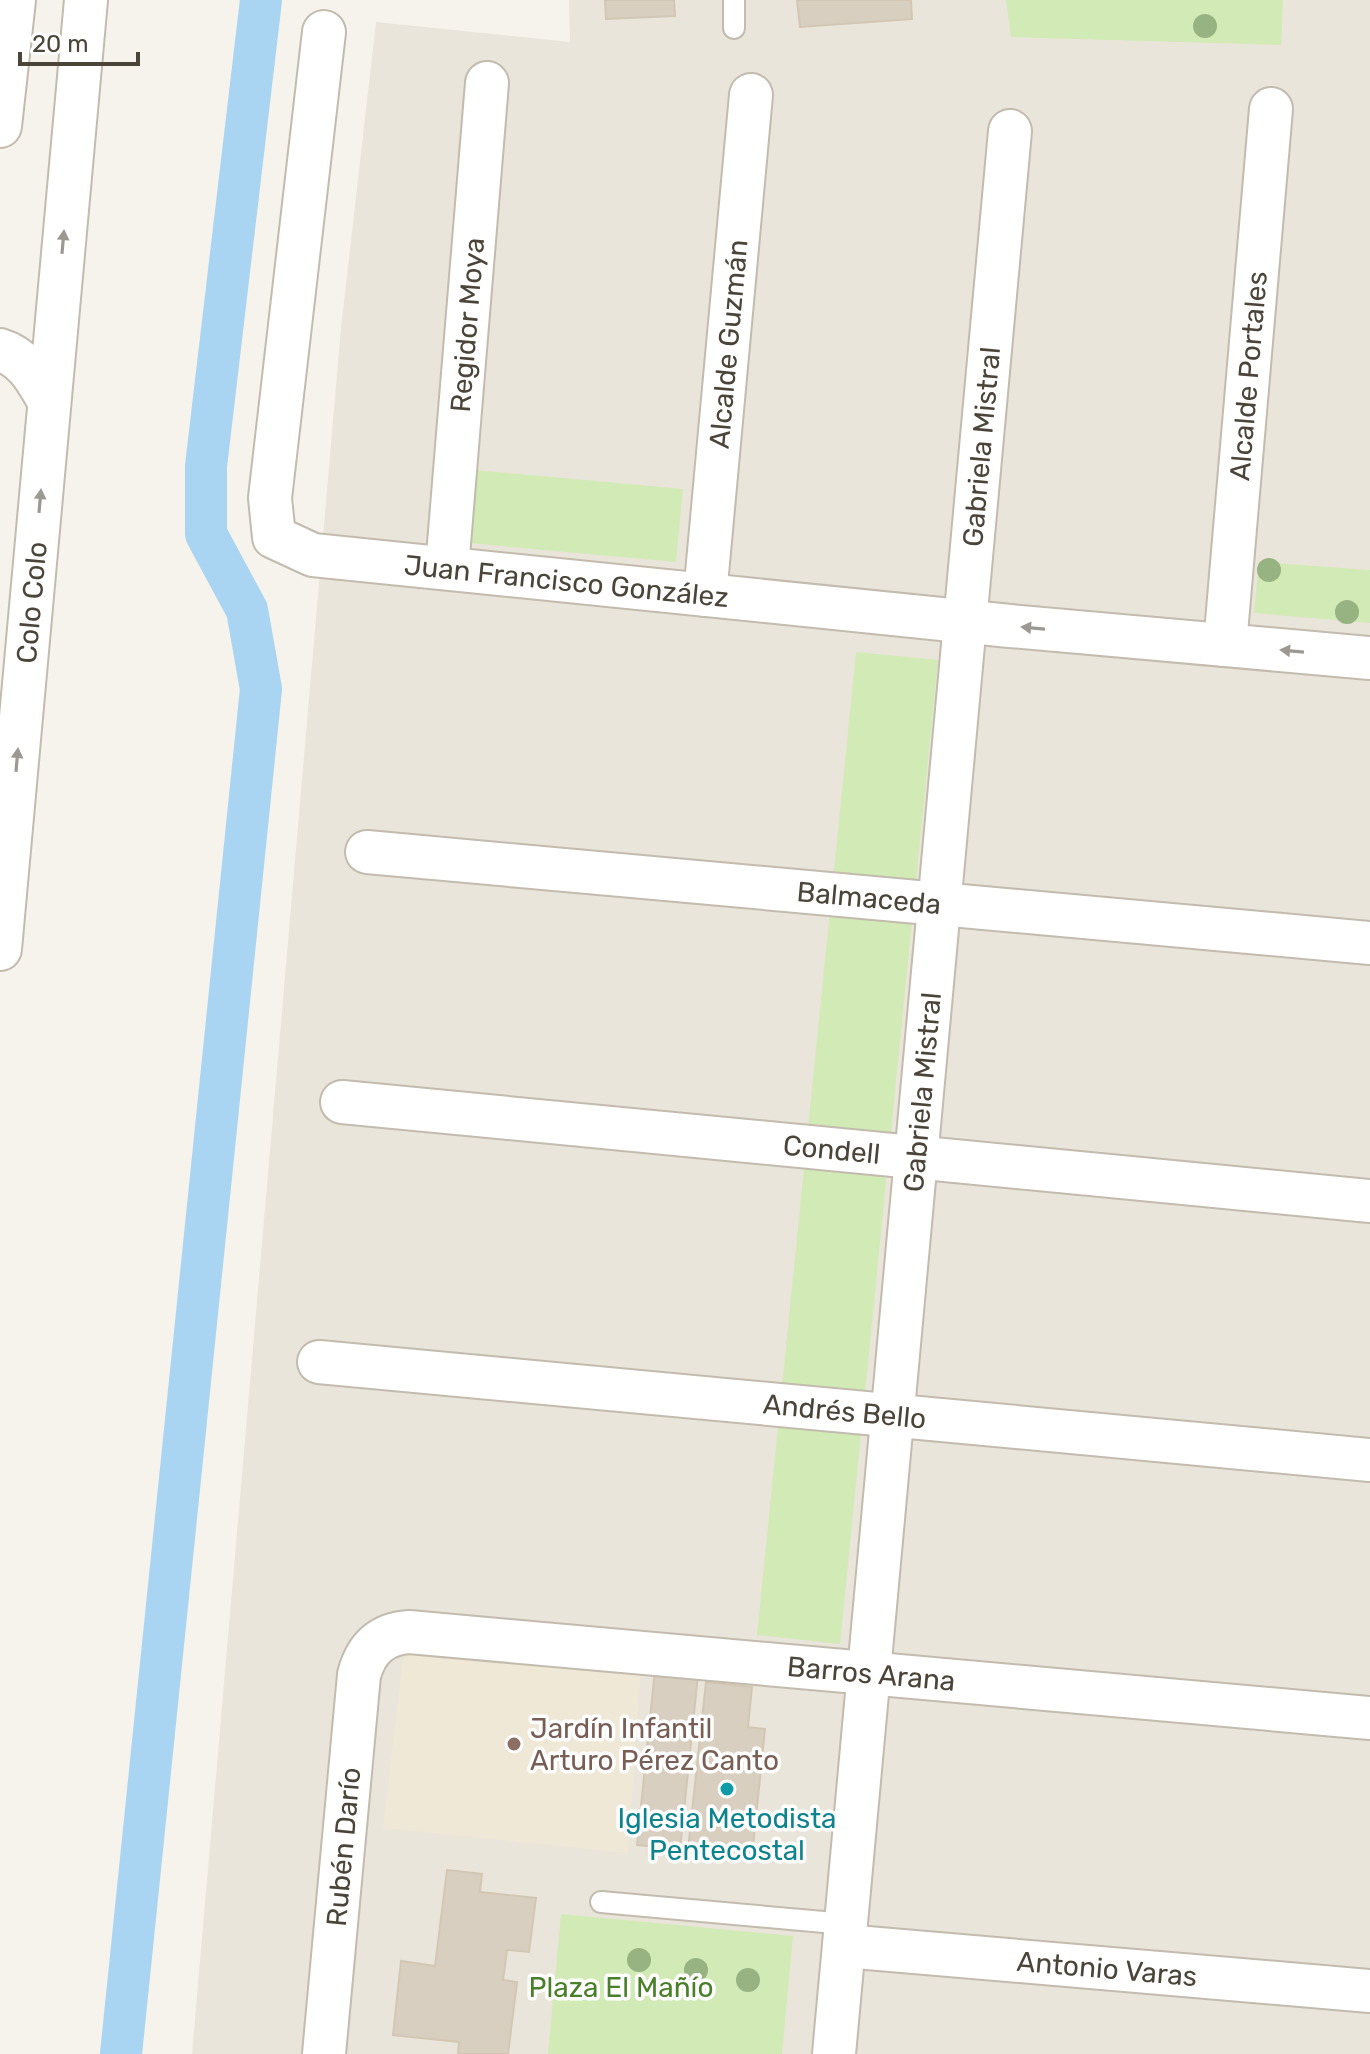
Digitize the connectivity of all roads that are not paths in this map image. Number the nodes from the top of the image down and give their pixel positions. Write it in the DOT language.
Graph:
graph roads {
  1 [pos="14,0"];
  2 [pos="86,0"];
  3 [pos="734,0"];
  4 [pos="734,28"];
  5 [pos="324,32"];
  6 [pos="487,83"];
  7 [pos="751,95"];
  8 [pos="1271,109"];
  9 [pos="0,126"];
  10 [pos="1010,131"];
  11 [pos="0,350"];
  12 [pos="49,401"];
  13 [pos="447,568"];
  14 [pos="705,595"];
  15 [pos="965,621"];
  16 [pos="1225,645"];
  17 [pos="1370,658"];
  18 [pos="367,852"];
  19 [pos="940,904"];
  20 [pos="1370,943"];
  21 [pos="0,949"];
  22 [pos="342,1102"];
  23 [pos="916,1158"];
  24 [pos="1370,1201"];
  25 [pos="319,1362"];
  26 [pos="893,1416"];
  27 [pos="1370,1460"];
  28 [pos="374,1645"];
  29 [pos="869,1674"];
  30 [pos="1370,1718"];
  31 [pos="601,1902"];
  32 [pos="845,1935"];
  33 [pos="1370,1991"];
  34 [pos="324,2054"];
  35 [pos="834,2054"];
  1 -- 9 [label="street"];
  12 -- 2 [label="street, Colo Colo, one-way"];
  3 -- 4 [label="lane"];
  5 -- 13 [label="street, Juan Francisco González"];
  6 -- 13 [label="street, Regidor Moya"];
  7 -- 14 [label="street, Alcalde Guzmán"];
  8 -- 16 [label="street, Alcalde Portales"];
  10 -- 15 [label="street, Gabriela Mistral"];
  11 -- 12 [label="street"];
  21 -- 12 [label="street, Colo Colo, one-way"];
  13 -- 14 [label="street, Juan Francisco González"];
  14 -- 15 [label="street, Juan Francisco González"];
  16 -- 15 [label="street, Juan Francisco González, one-way"];
  15 -- 19 [label="street, Gabriela Mistral"];
  17 -- 16 [label="street, Juan Francisco González, one-way"];
  18 -- 19 [label="street, Balmaceda"];
  19 -- 20 [label="street, Balmaceda"];
  19 -- 23 [label="street, Gabriela Mistral"];
  22 -- 23 [label="street, Condell"];
  23 -- 24 [label="street, Condell"];
  23 -- 26 [label="street, Gabriela Mistral"];
  25 -- 26 [label="street, Andrés Bello"];
  26 -- 27 [label="street, Andrés Bello"];
  26 -- 29 [label="street, Gabriela Mistral"];
  28 -- 29 [label="street, Barros Arana"];
  28 -- 34 [label="street, Rubén Darío"];
  29 -- 30 [label="street, Barros Arana"];
  29 -- 32 [label="street, Gabriela Mistral"];
  31 -- 32 [label="lane"];
  32 -- 33 [label="street, Antonio Varas"];
  32 -- 35 [label="street, Gabriela Mistral"];
}
